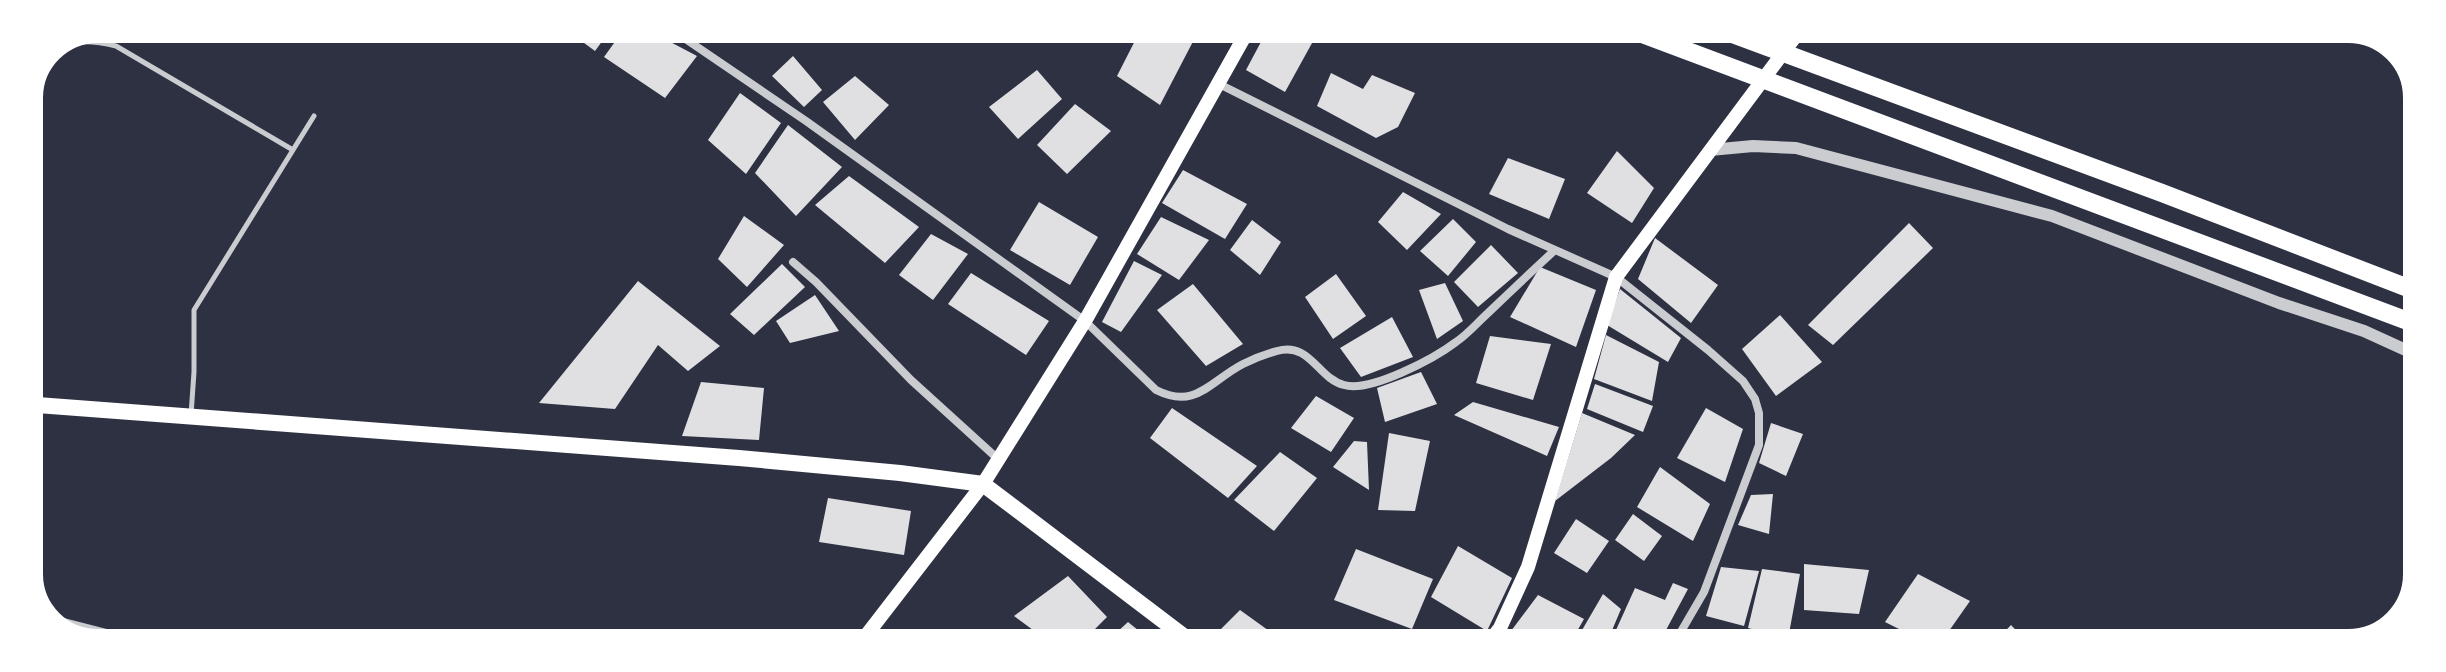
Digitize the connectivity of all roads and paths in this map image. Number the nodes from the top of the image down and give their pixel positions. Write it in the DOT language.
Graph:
graph roads {
  1 [pos="684,38"];
  2 [pos="1244,38"];
  3 [pos="1653,38"];
  4 [pos="1743,38"];
  5 [pos="1794,38"];
  6 [pos="80,41"];
  7 [pos="1219,84"];
  8 [pos="314,116"];
  9 [pos="293,150"];
  10 [pos="1710,150"];
  11 [pos="1555,250"];
  12 [pos="793,262"];
  13 [pos="1616,277"];
  14 [pos="2408,288"];
  15 [pos="1085,321"];
  16 [pos="2408,321"];
  17 [pos="2408,351"];
  18 [pos="38,405"];
  19 [pos="191,416"];
  20 [pos="998,459"];
  21 [pos="983,484"];
  22 [pos="58,619"];
  23 [pos="116,634"];
  24 [pos="867,634"];
  25 [pos="1181,634"];
  26 [pos="1495,634"];
  27 [pos="1680,634"];
  1 -- 15 [label="street"];
  2 -- 7 [label="main road"];
  3 -- 16 [label="highway"];
  4 -- 14 [label="highway"];
  5 -- 10 [label="main road"];
  6 -- 9 [label="lane"];
  7 -- 11 [label="street"];
  7 -- 15 [label="main road"];
  8 -- 9 [label="lane"];
  9 -- 19 [label="lane"];
  10 -- 13 [label="main road"];
  10 -- 17 [label="street"];
  11 -- 13 [label="street"];
  11 -- 15 [label="street"];
  12 -- 20 [label="street"];
  13 -- 26 [label="main road"];
  13 -- 27 [label="street"];
  15 -- 20 [label="main road"];
  18 -- 19 [label="main road"];
  19 -- 21 [label="main road"];
  20 -- 21 [label="main road"];
  21 -- 24 [label="main road"];
  21 -- 25 [label="main road"];
  22 -- 23 [label="lane"];
}
